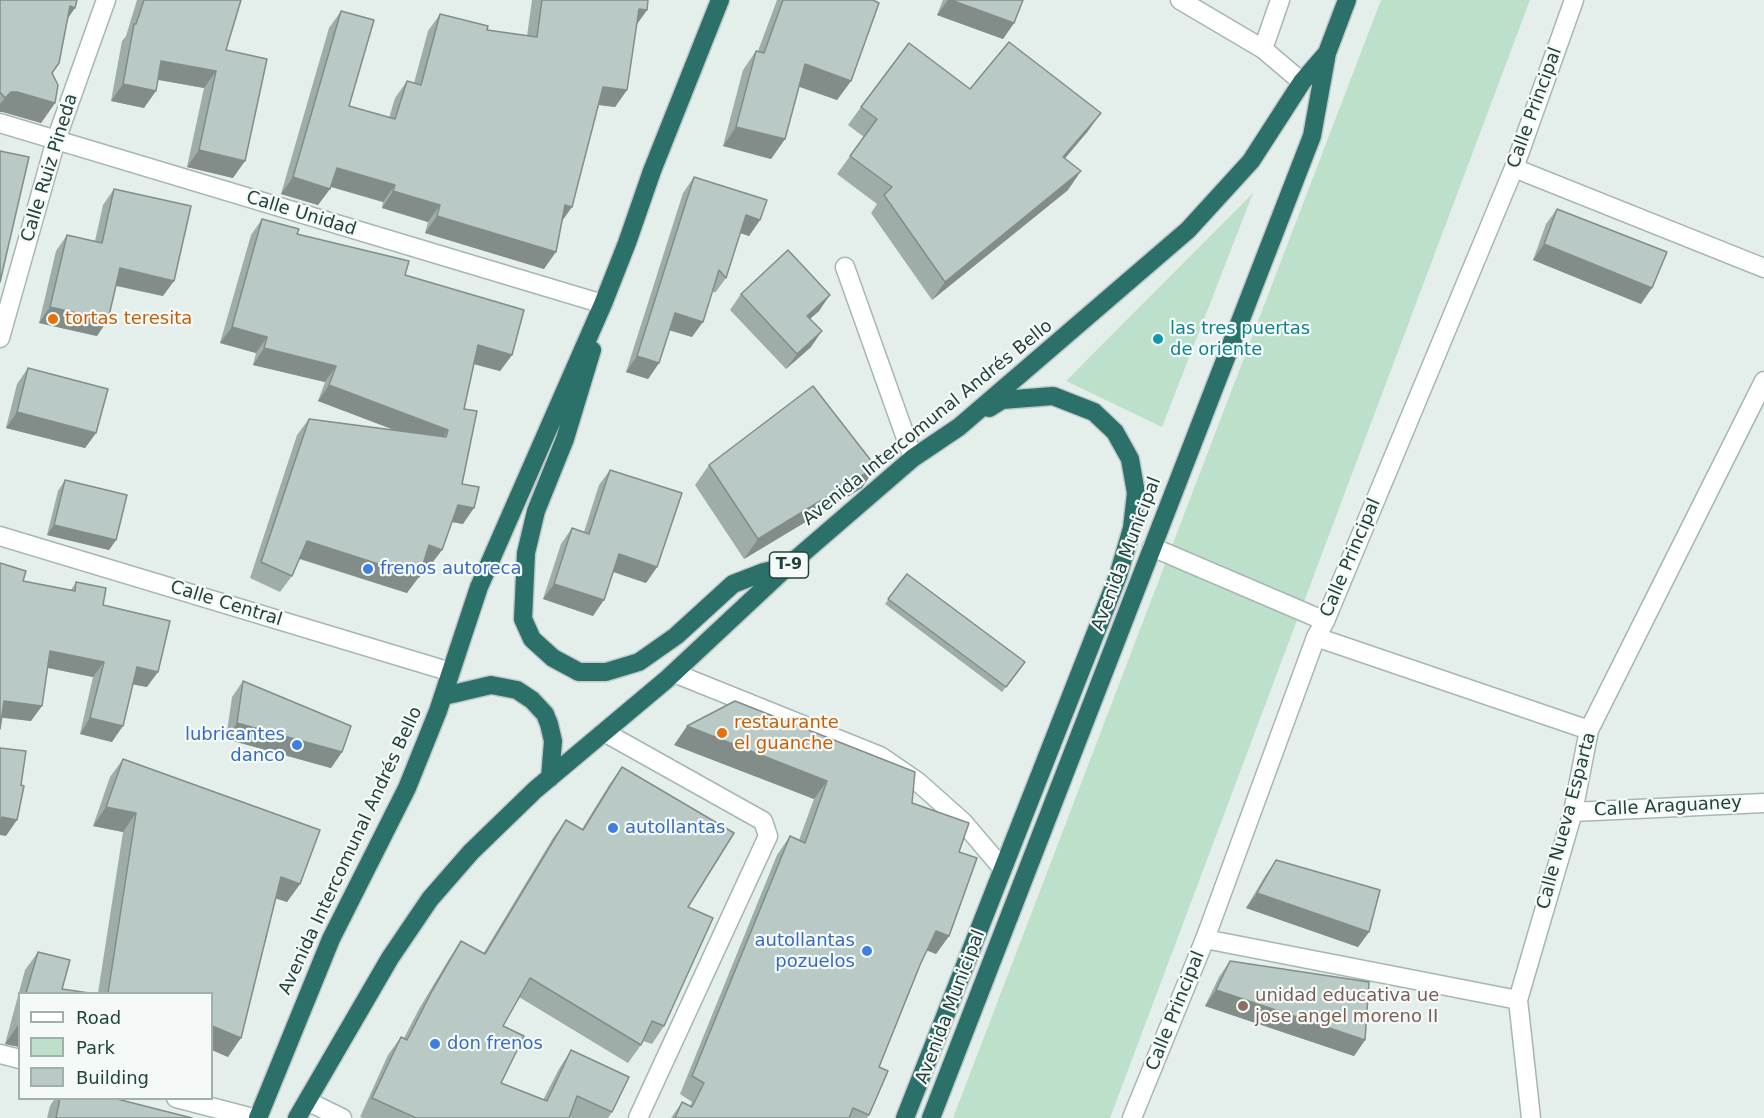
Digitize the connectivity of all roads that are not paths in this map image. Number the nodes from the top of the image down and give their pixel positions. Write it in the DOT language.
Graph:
graph roads {
  1 [pos="106,0"];
  2 [pos="720,0"];
  3 [pos="1180,0"];
  4 [pos="1280,0"];
  5 [pos="1347,0"];
  6 [pos="1574,0"];
  7 [pos="1263,49"];
  8 [pos="1327,53"];
  9 [pos="1302,82"];
  10 [pos="0,123"];
  11 [pos="56,140"];
  12 [pos="1514,168"];
  13 [pos="845,267"];
  14 [pos="1764,268"];
  15 [pos="603,304"];
  16 [pos="0,338"];
  17 [pos="1764,381"];
  18 [pos="959,427"];
  19 [pos="913,458"];
  20 [pos="0,536"];
  21 [pos="1152,547"];
  22 [pos="788,566"];
  23 [pos="1325,621"];
  24 [pos="1316,637"];
  25 [pos="451,672"];
  26 [pos="674,673"];
  27 [pos="444,696"];
  28 [pos="1589,730"];
  29 [pos="604,732"];
  30 [pos="550,778"];
  31 [pos="1764,803"];
  32 [pos="1573,812"];
  33 [pos="1003,869"];
  34 [pos="1205,939"];
  35 [pos="1518,1000"];
  36 [pos="0,1054"];
  37 [pos="18,1058"];
  38 [pos="184,1100"];
  39 [pos="307,1101"];
  40 [pos="256,1118"];
  41 [pos="297,1118"];
  42 [pos="342,1118"];
  43 [pos="638,1118"];
  44 [pos="905,1118"];
  45 [pos="931,1118"];
  46 [pos="1132,1118"];
  47 [pos="1531,1118"];
  1 -- 11 [label="street, Calle Ruiz Pineda"];
  2 -- 15 [label="highway, Avenida Intercomunal Andrés Bello / T-9"];
  3 -- 7 [label="street"];
  4 -- 7 [label="street"];
  5 -- 8 [label="highway, Avenida Municipal / T-9"];
  6 -- 12 [label="street, Calle Principal"];
  7 -- 9 [label="street"];
  8 -- 9 [label="highway, Avenida Intercomunal Andrés Bello / T-9"];
  8 -- 21 [label="highway, Avenida Municipal / T-9"];
  9 -- 18 [label="highway, Avenida Intercomunal Andrés Bello / T-9"];
  10 -- 11 [label="street, Calle Unidad"];
  11 -- 15 [label="street, Calle Unidad"];
  11 -- 16 [label="street, Calle Ruiz Pineda"];
  12 -- 14 [label="street"];
  12 -- 23 [label="street, Calle Principal"];
  13 -- 19 [label="street"];
  15 -- 22 [label="highway, T-9"];
  15 -- 25 [label="highway, Avenida Intercomunal Andrés Bello / T-9"];
  17 -- 28 [label="street, Calle Nueva Esparta"];
  18 -- 19 [label="highway, Avenida Intercomunal Andrés Bello / T-9"];
  18 -- 33 [label="highway, Avenida Municipal / T-9"];
  19 -- 22 [label="highway, Avenida Intercomunal Andrés Bello / T-9"];
  20 -- 25 [label="street, Calle Central"];
  21 -- 23 [label="street"];
  21 -- 45 [label="highway, Avenida Municipal / T-9"];
  22 -- 26 [label="highway, Avenida Intercomunal Andrés Bello / T-9"];
  23 -- 24 [label="street, Calle Principal"];
  24 -- 28 [label="street"];
  24 -- 34 [label="street, Calle Principal"];
  25 -- 27 [label="highway, Avenida Intercomunal Andrés Bello / T-9"];
  26 -- 29 [label="highway, Avenida Intercomunal Andrés Bello / T-9"];
  26 -- 33 [label="street"];
  27 -- 30 [label="highway"];
  27 -- 40 [label="highway, Avenida Intercomunal Andrés Bello / T-9"];
  28 -- 32 [label="street, Calle Nueva Esparta"];
  29 -- 30 [label="highway, Avenida Intercomunal Andrés Bello / T-9"];
  29 -- 43 [label="street"];
  30 -- 39 [label="highway, Avenida Intercomunal Andrés Bello / T-9"];
  31 -- 32 [label="street, Calle Araguaney"];
  32 -- 35 [label="street, Calle Nueva Esparta"];
  33 -- 44 [label="highway, Avenida Municipal / T-9"];
  34 -- 35 [label="street"];
  34 -- 46 [label="street, Calle Principal"];
  35 -- 47 [label="street, Calle Nueva Esparta"];
  36 -- 37 [label="street"];
  38 -- 40 [label="street"];
  39 -- 41 [label="highway, Avenida Intercomunal Andrés Bello / T-9"];
  39 -- 42 [label="street"];
}
